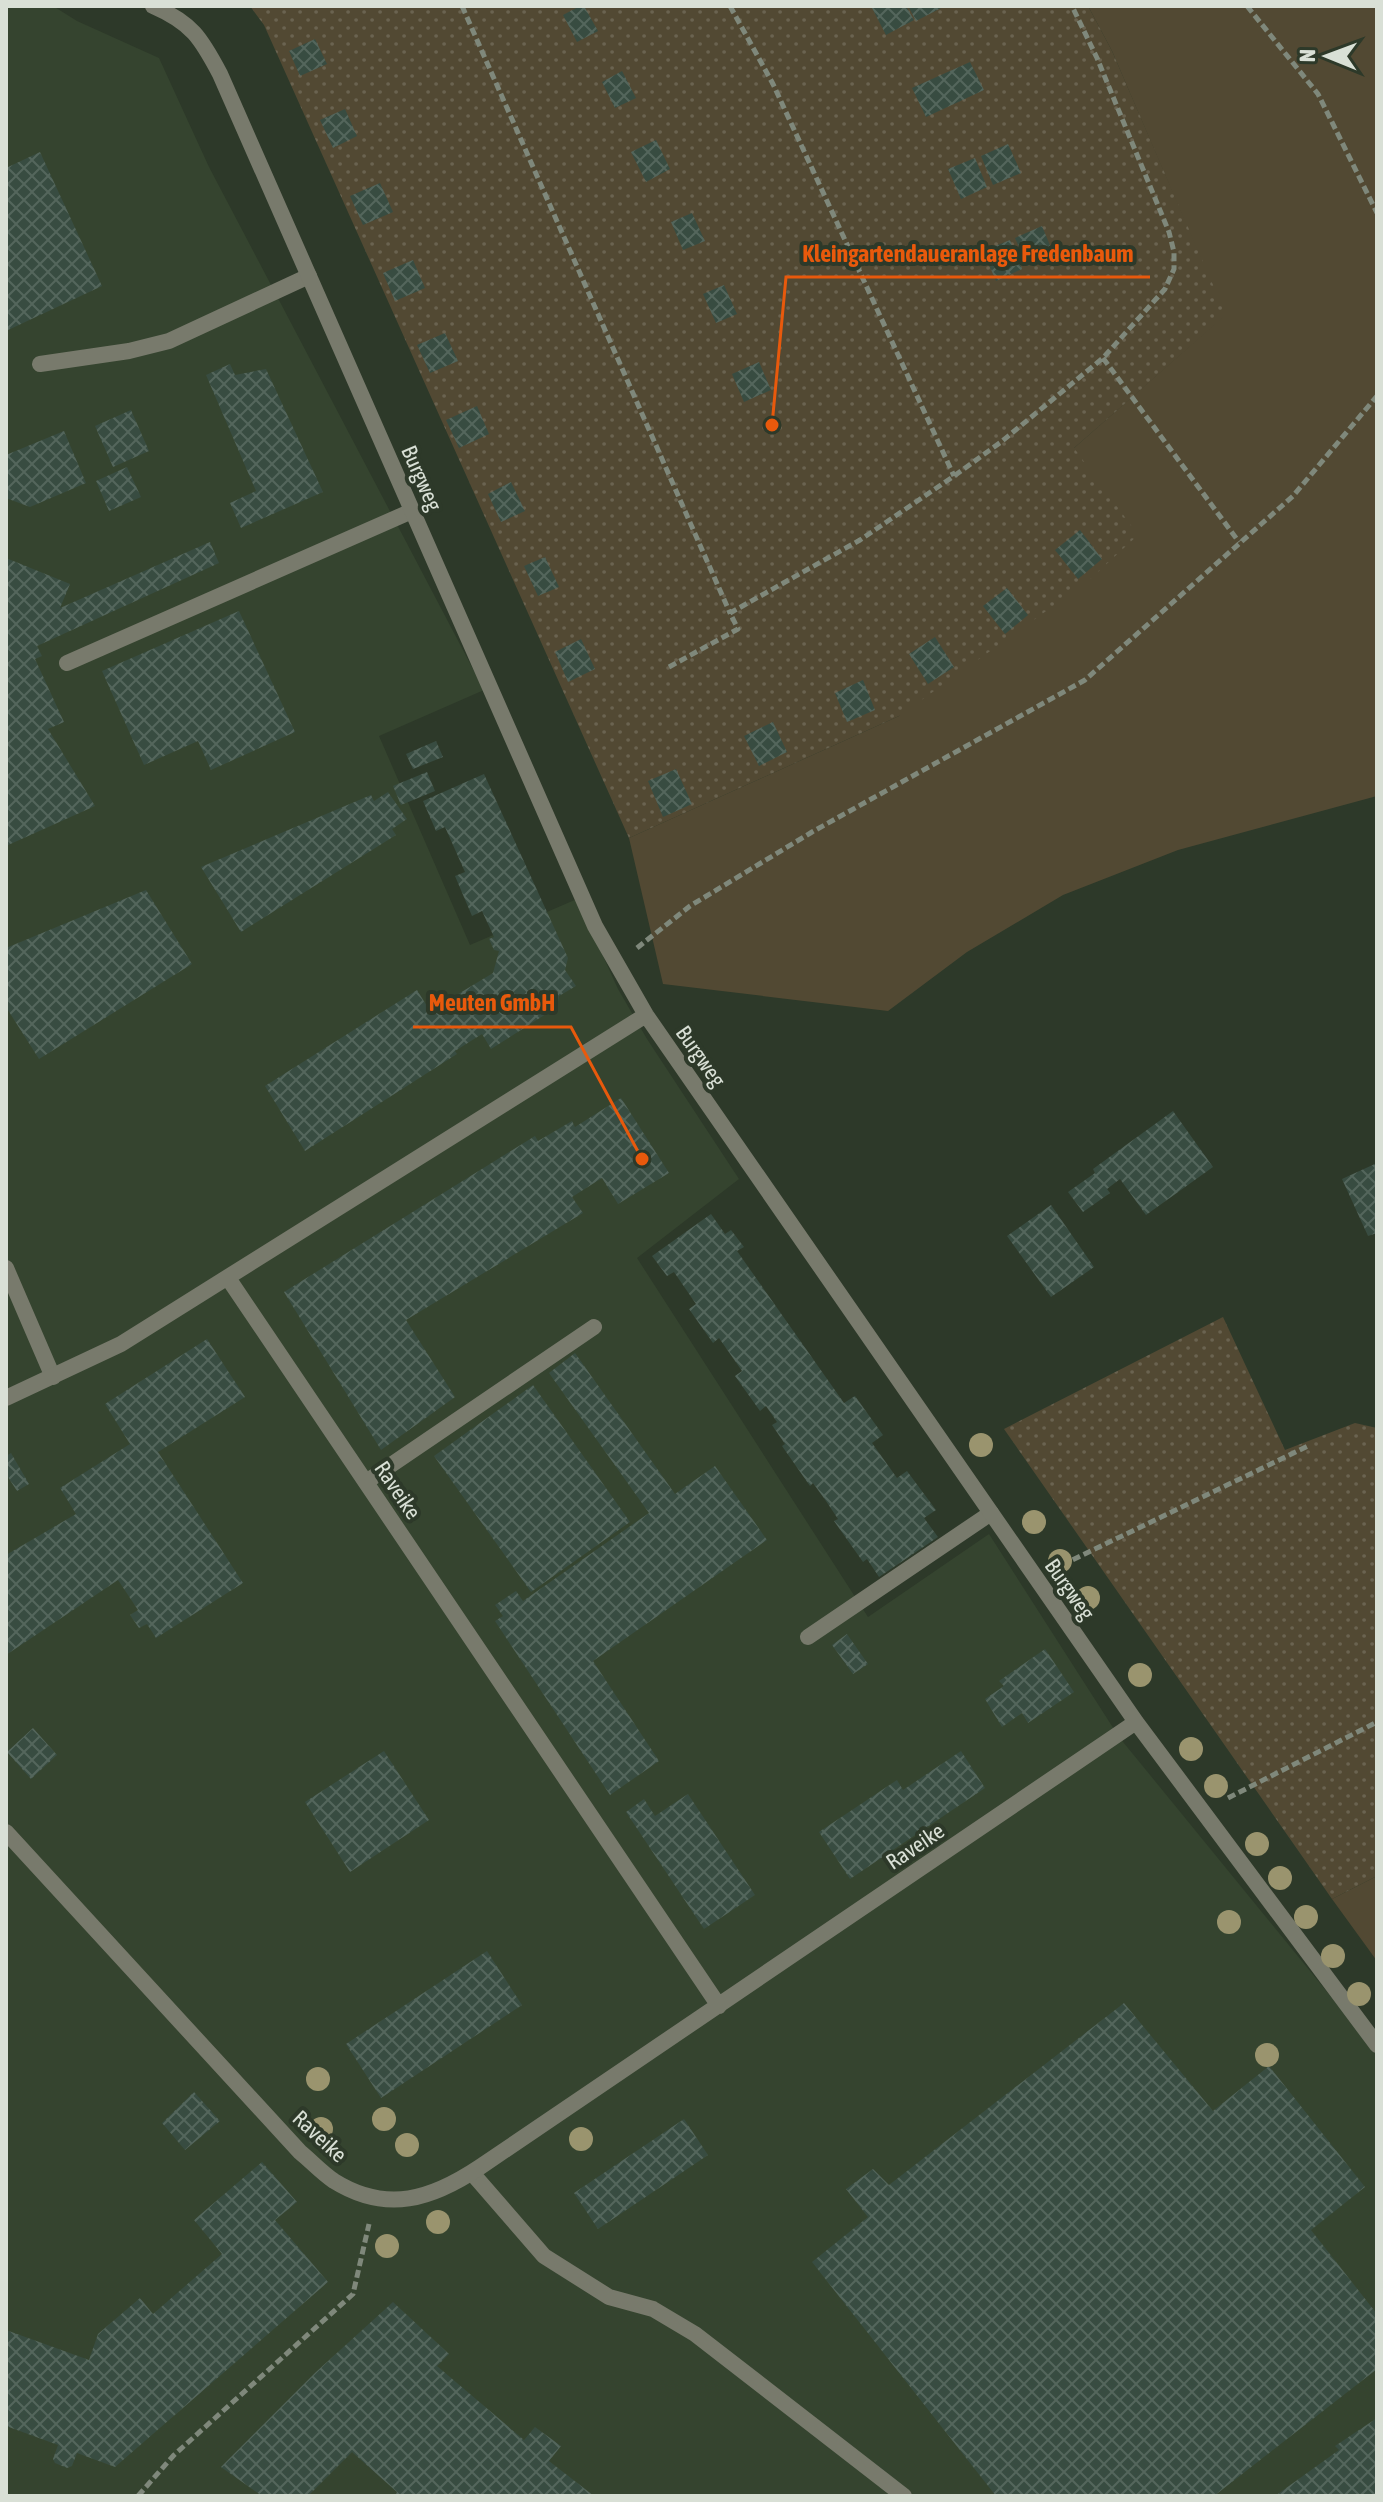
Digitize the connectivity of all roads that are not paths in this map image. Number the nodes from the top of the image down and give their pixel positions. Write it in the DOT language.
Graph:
graph roads {
  1 [pos="153,6"];
  2 [pos="309,276"];
  3 [pos="40,364"];
  4 [pos="412,511"];
  5 [pos="67,663"];
  6 [pos="646,1015"];
  7 [pos="6,1268"];
  8 [pos="228,1278"];
  9 [pos="594,1327"];
  10 [pos="53,1377"];
  11 [pos="6,1398"];
  12 [pos="366,1482"];
  13 [pos="991,1513"];
  14 [pos="808,1637"];
  15 [pos="1136,1722"];
  16 [pos="6,1832"];
  17 [pos="719,2006"];
  18 [pos="1377,2045"];
  19 [pos="472,2173"];
  20 [pos="904,2496"];
  1 -- 2 [label="street, Burgweg"];
  2 -- 3 [label="street"];
  2 -- 4 [label="street, Burgweg"];
  4 -- 5 [label="street"];
  4 -- 6 [label="street, Burgweg"];
  6 -- 8 [label="street"];
  6 -- 13 [label="street, Burgweg"];
  7 -- 10 [label="street"];
  8 -- 10 [label="street"];
  8 -- 12 [label="street, Raveike"];
  9 -- 12 [label="street"];
  10 -- 11 [label="street"];
  12 -- 17 [label="street, Raveike"];
  13 -- 14 [label="street"];
  13 -- 15 [label="street, Burgweg"];
  15 -- 17 [label="street, Raveike"];
  15 -- 18 [label="street, Burgweg"];
  16 -- 19 [label="street, Raveike"];
  17 -- 19 [label="street, Raveike"];
  19 -- 20 [label="street"];
}
